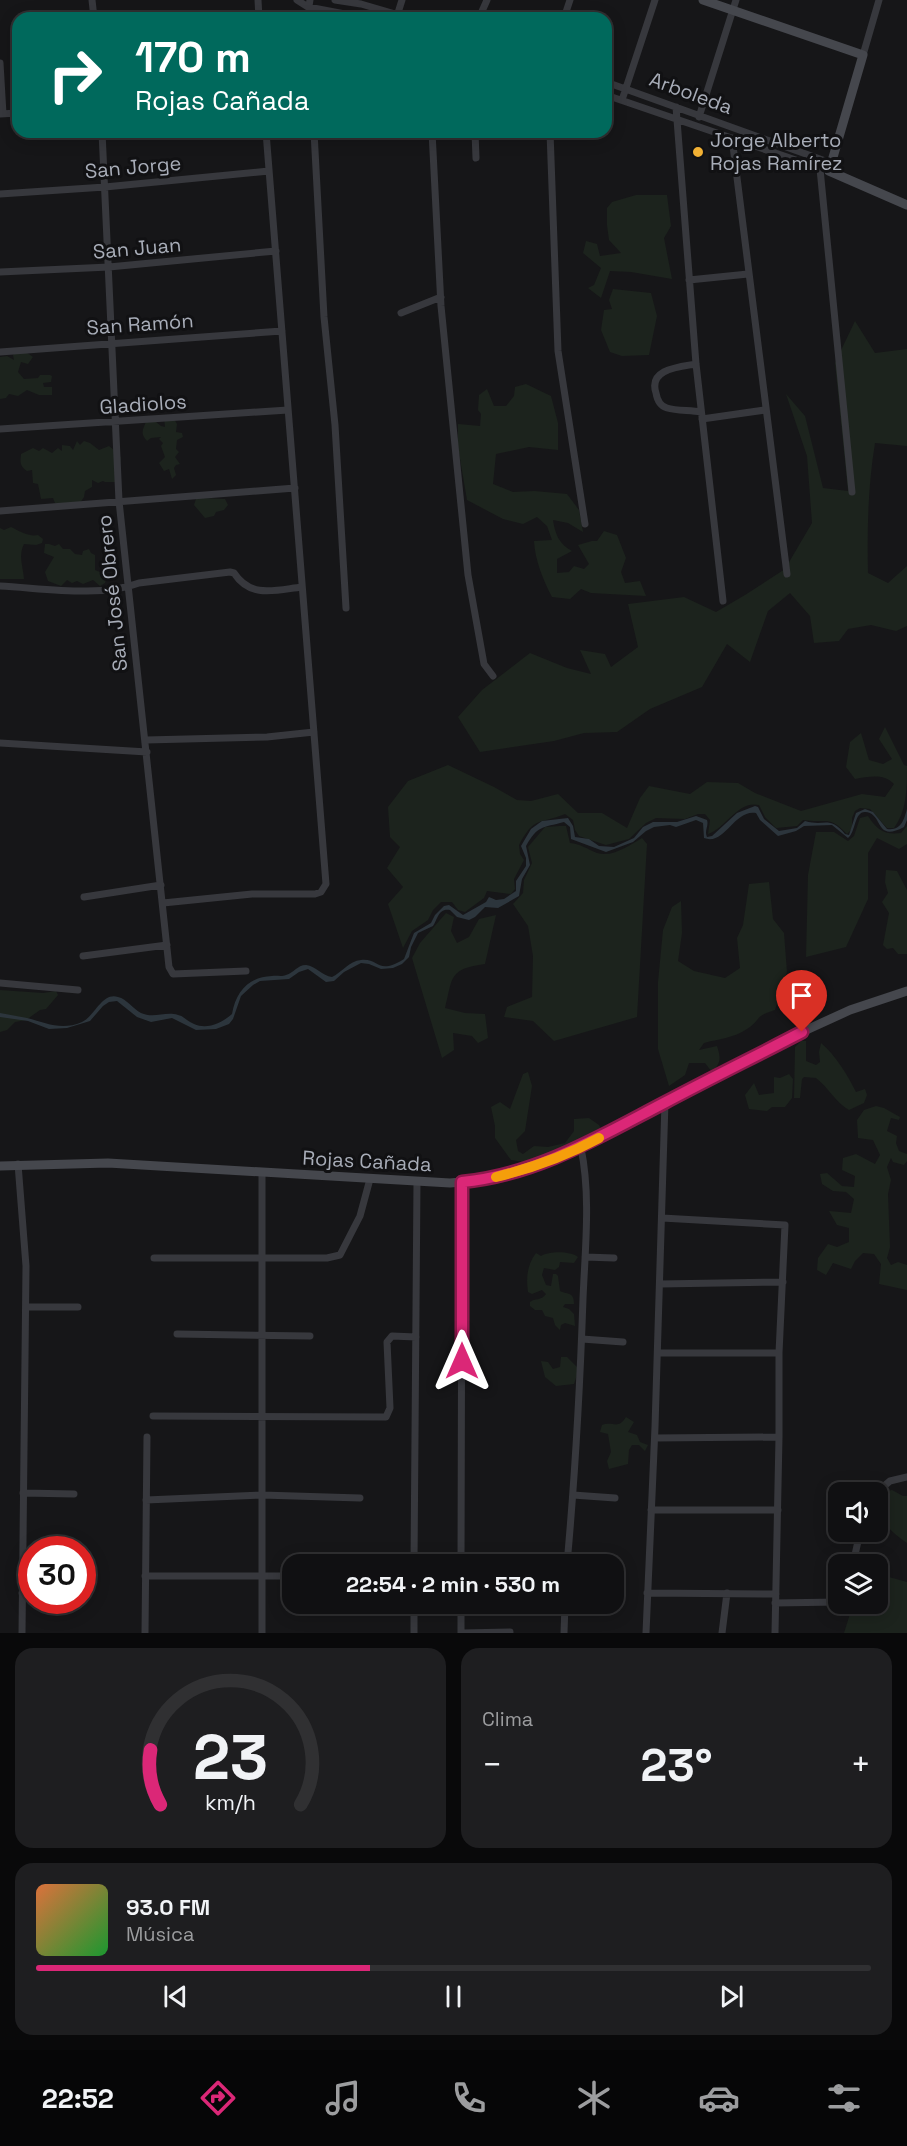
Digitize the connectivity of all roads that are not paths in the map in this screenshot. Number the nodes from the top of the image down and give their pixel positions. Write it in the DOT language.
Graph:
graph roads {
  1 [pos="297,0"];
  2 [pos="335,0"];
  3 [pos="655,0"];
  4 [pos="703,0"];
  5 [pos="879,0"];
  6 [pos="309,4"];
  7 [pos="735,5"];
  8 [pos="342,12"];
  9 [pos="385,12"];
  10 [pos="862,55"];
  11 [pos="0,63"];
  12 [pos="612,84"];
  13 [pos="625,89"];
  14 [pos="612,97"];
  15 [pos="622,100"];
  16 [pos="676,107"];
  17 [pos="2,114"];
  18 [pos="699,116"];
  19 [pos="676,118"];
  20 [pos="696,126"];
  21 [pos="102,138"];
  22 [pos="266,138"];
  23 [pos="314,138"];
  24 [pos="432,138"];
  25 [pos="475,138"];
  26 [pos="550,138"];
  27 [pos="732,138"];
  28 [pos="476,158"];
  29 [pos="827,168"];
  30 [pos="269,171"];
  31 [pos="105,187"];
  32 [pos="0,194"];
  33 [pos="907,205"];
  34 [pos="276,251"];
  35 [pos="109,267"];
  36 [pos="0,272"];
  37 [pos="748,274"];
  38 [pos="689,280"];
  39 [pos="441,297"];
  40 [pos="401,313"];
  41 [pos="282,330"];
  42 [pos="112,342"];
  43 [pos="0,352"];
  44 [pos="696,364"];
  45 [pos="288,410"];
  46 [pos="765,410"];
  47 [pos="701,415"];
  48 [pos="116,422"];
  49 [pos="0,429"];
  50 [pos="294,488"];
  51 [pos="852,492"];
  52 [pos="119,501"];
  53 [pos="0,511"];
  54 [pos="585,524"];
  55 [pos="788,574"];
  56 [pos="0,586"];
  57 [pos="129,587"];
  58 [pos="302,587"];
  59 [pos="723,601"];
  60 [pos="346,608"];
  61 [pos="493,676"];
  62 [pos="314,732"];
  63 [pos="146,740"];
  64 [pos="0,743"];
  65 [pos="147,752"];
  66 [pos="161,885"];
  67 [pos="84,897"];
  68 [pos="163,903"];
  69 [pos="167,945"];
  70 [pos="82,956"];
  71 [pos="246,971"];
  72 [pos="0,983"];
  73 [pos="78,990"];
  74 [pos="907,991"];
  75 [pos="665,1102"];
  76 [pos="581,1148"];
  77 [pos="18,1164"];
  78 [pos="0,1166"];
  79 [pos="262,1173"];
  80 [pos="370,1179"];
  81 [pos="417,1181"];
  82 [pos="462,1182"];
  83 [pos="662,1218"];
  84 [pos="585,1257"];
  85 [pos="154,1258"];
  86 [pos="262,1258"];
  87 [pos="614,1258"];
  88 [pos="783,1282"];
  89 [pos="660,1284"];
  90 [pos="26,1307"];
  91 [pos="78,1307"];
  92 [pos="177,1334"];
  93 [pos="262,1334"];
  94 [pos="310,1336"];
  95 [pos="416,1337"];
  96 [pos="582,1339"];
  97 [pos="623,1341"];
  98 [pos="658,1353"];
  99 [pos="779,1353"];
  100 [pos="153,1416"];
  101 [pos="262,1417"];
  102 [pos="147,1437"];
  103 [pos="779,1437"];
  104 [pos="655,1438"];
  105 [pos="907,1477"];
  106 [pos="888,1483"];
  107 [pos="23,1493"];
  108 [pos="74,1494"];
  109 [pos="262,1495"];
  110 [pos="573,1495"];
  111 [pos="360,1498"];
  112 [pos="615,1498"];
  113 [pos="146,1500"];
  114 [pos="651,1510"];
  115 [pos="778,1510"];
  116 [pos="23,1536"];
  117 [pos="414,1554"];
  118 [pos="461,1554"];
  119 [pos="568,1554"];
  120 [pos="146,1576"];
  121 [pos="262,1576"];
  122 [pos="282,1576"];
  123 [pos="647,1593"];
  124 [pos="727,1593"];
  125 [pos="776,1594"];
  126 [pos="828,1602"];
  127 [pos="775,1604"];
  128 [pos="22,1614"];
  129 [pos="414,1614"];
  130 [pos="461,1614"];
  131 [pos="565,1614"];
  132 [pos="510,1632"];
  133 [pos="22,1633"];
  134 [pos="145,1633"];
  135 [pos="262,1633"];
  136 [pos="414,1633"];
  137 [pos="461,1633"];
  138 [pos="564,1633"];
  139 [pos="646,1633"];
  140 [pos="722,1633"];
  141 [pos="775,1633"];
  1 -- 6 [label="street"];
  2 -- 9 [label="street"];
  3 -- 13 [label="street"];
  4 -- 7 [label="main road"];
  5 -- 10 [label="street"];
  6 -- 8 [label="street"];
  7 -- 10 [label="main road"];
  7 -- 18 [label="street"];
  10 -- 29 [label="main road"];
  11 -- 17 [label="street"];
  12 -- 13 [label="street, Arboleda"];
  13 -- 15 [label="street"];
  13 -- 16 [label="street, Arboleda"];
  14 -- 15 [label="street, Arboleda"];
  15 -- 19 [label="street, Arboleda"];
  16 -- 18 [label="street, Arboleda"];
  16 -- 19 [label="street"];
  18 -- 20 [label="street"];
  18 -- 29 [label="street, Arboleda"];
  19 -- 20 [label="street, Arboleda"];
  19 -- 38 [label="street"];
  20 -- 27 [label="street, Arboleda"];
  21 -- 31 [label="street, San José Obrero"];
  22 -- 30 [label="street"];
  23 -- 60 [label="street"];
  24 -- 39 [label="street"];
  25 -- 28 [label="street"];
  26 -- 54 [label="street"];
  27 -- 29 [label="street, Arboleda"];
  27 -- 37 [label="street"];
  29 -- 33 [label="main road, Arboleda"];
  29 -- 51 [label="street"];
  30 -- 31 [label="street, San Jorge"];
  30 -- 34 [label="street"];
  31 -- 32 [label="street, San Jorge"];
  31 -- 35 [label="street, San José Obrero"];
  34 -- 35 [label="street, San Juan"];
  34 -- 41 [label="street"];
  35 -- 36 [label="street, San Juan"];
  35 -- 42 [label="street, San José Obrero"];
  37 -- 38 [label="street"];
  37 -- 46 [label="street"];
  38 -- 44 [label="street"];
  39 -- 40 [label="street"];
  39 -- 61 [label="street"];
  41 -- 42 [label="street, San Ramón"];
  41 -- 45 [label="street"];
  42 -- 43 [label="street, San Ramón"];
  42 -- 48 [label="street, San José Obrero"];
  44 -- 47 [label="street"];
  44 -- 47 [label="street"];
  45 -- 48 [label="street, Gladiolos"];
  45 -- 50 [label="street"];
  46 -- 47 [label="street"];
  46 -- 55 [label="street"];
  47 -- 59 [label="street"];
  48 -- 49 [label="street, Gladiolos"];
  48 -- 52 [label="street, San José Obrero"];
  50 -- 52 [label="street"];
  50 -- 58 [label="street"];
  52 -- 53 [label="street"];
  52 -- 57 [label="street, San José Obrero"];
  56 -- 57 [label="street"];
  57 -- 58 [label="street"];
  57 -- 63 [label="street, San José Obrero"];
  58 -- 62 [label="street"];
  62 -- 63 [label="street"];
  62 -- 68 [label="street"];
  63 -- 65 [label="street, San José Obrero"];
  64 -- 65 [label="street"];
  65 -- 66 [label="street, San José Obrero"];
  66 -- 67 [label="street"];
  66 -- 68 [label="street, San José Obrero"];
  68 -- 69 [label="street, San José Obrero"];
  69 -- 70 [label="street"];
  69 -- 71 [label="street, San José Obrero"];
  72 -- 73 [label="street"];
  74 -- 75 [label="main road, Rojas Cañada"];
  75 -- 76 [label="main road, Rojas Cañada"];
  75 -- 83 [label="street"];
  76 -- 82 [label="main road, Rojas Cañada"];
  76 -- 84 [label="street"];
  77 -- 78 [label="main road, Rojas Cañada"];
  77 -- 79 [label="main road, Rojas Cañada"];
  77 -- 90 [label="street"];
  79 -- 80 [label="main road, Rojas Cañada"];
  79 -- 86 [label="street"];
  80 -- 81 [label="main road, Rojas Cañada"];
  80 -- 86 [label="street"];
  81 -- 82 [label="main road, Rojas Cañada"];
  81 -- 95 [label="street"];
  82 -- 118 [label="street"];
  83 -- 88 [label="street"];
  83 -- 89 [label="street"];
  84 -- 87 [label="street"];
  84 -- 96 [label="street"];
  85 -- 86 [label="street"];
  86 -- 93 [label="street"];
  88 -- 89 [label="street"];
  88 -- 99 [label="street"];
  89 -- 98 [label="street"];
  90 -- 91 [label="street"];
  90 -- 107 [label="street"];
  92 -- 93 [label="street"];
  93 -- 94 [label="street"];
  93 -- 101 [label="street"];
  95 -- 101 [label="street"];
  95 -- 117 [label="street"];
  96 -- 97 [label="street"];
  96 -- 110 [label="street"];
  98 -- 99 [label="street"];
  98 -- 104 [label="street"];
  99 -- 103 [label="street"];
  100 -- 101 [label="street"];
  101 -- 109 [label="street"];
  102 -- 113 [label="street"];
  103 -- 104 [label="street"];
  103 -- 115 [label="street"];
  104 -- 114 [label="street"];
  105 -- 106 [label="street"];
  107 -- 108 [label="street"];
  107 -- 116 [label="street"];
  109 -- 111 [label="street"];
  109 -- 113 [label="street"];
  109 -- 121 [label="street"];
  110 -- 112 [label="street"];
  110 -- 119 [label="street"];
  113 -- 120 [label="street"];
  114 -- 115 [label="street"];
  114 -- 123 [label="street"];
  115 -- 125 [label="street"];
  120 -- 121 [label="street"];
  120 -- 134 [label="street"];
  121 -- 122 [label="street"];
  121 -- 135 [label="street"];
  123 -- 124 [label="street"];
  123 -- 139 [label="street"];
  124 -- 125 [label="street"];
  124 -- 140 [label="street"];
  125 -- 127 [label="street"];
  126 -- 127 [label="street"];
  127 -- 141 [label="street"];
  128 -- 133 [label="street"];
  129 -- 136 [label="street"];
  130 -- 137 [label="street"];
  131 -- 138 [label="street"];
  132 -- 137 [label="street"];
}
